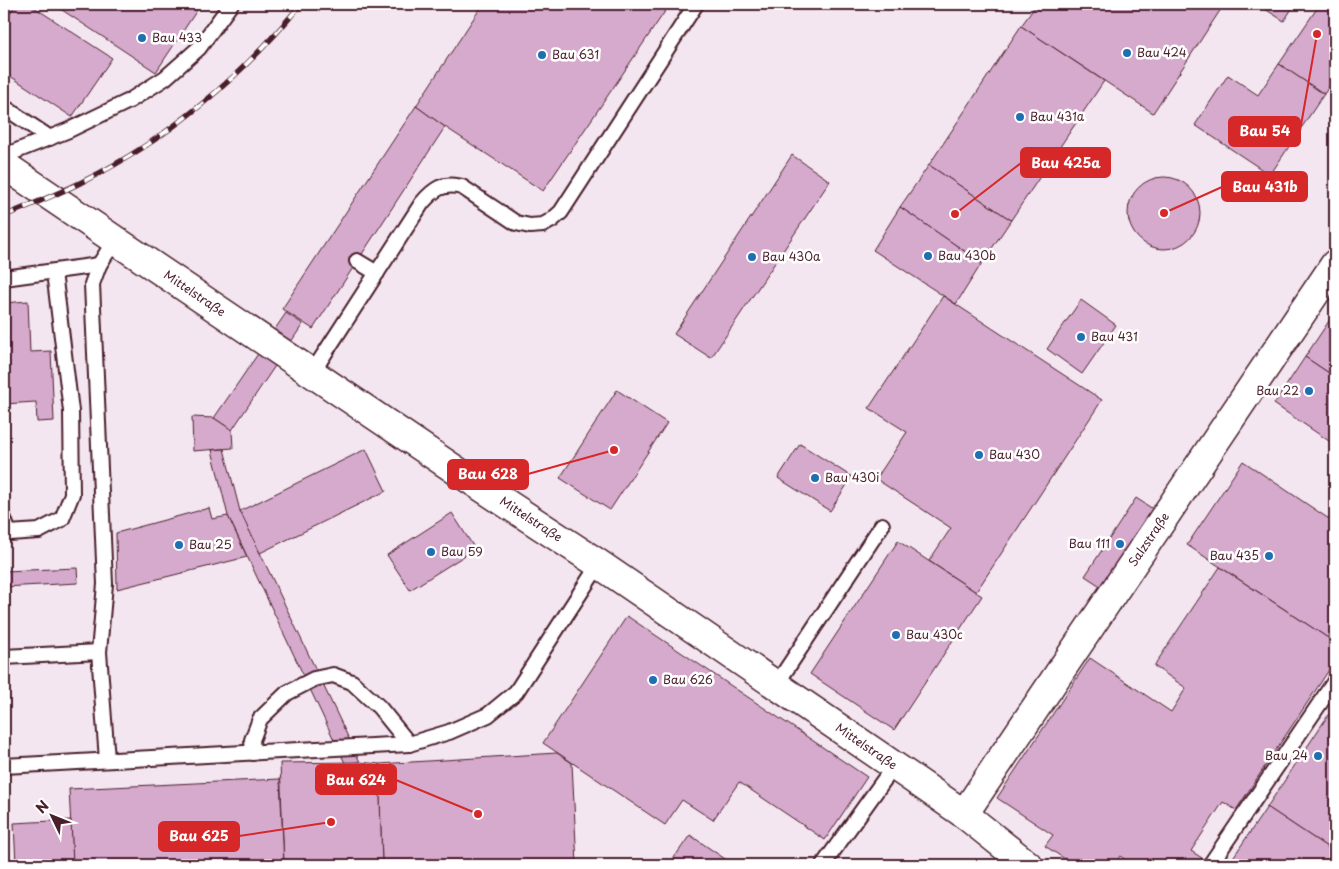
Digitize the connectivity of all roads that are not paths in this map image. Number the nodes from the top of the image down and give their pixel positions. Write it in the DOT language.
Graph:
graph roads {
  1 [pos="231,4"];
  2 [pos="696,4"];
  3 [pos="4,107"];
  4 [pos="50,138"];
  5 [pos="4,156"];
  6 [pos="4,165"];
  7 [pos="116,240"];
  8 [pos="358,261"];
  9 [pos="99,264"];
  10 [pos="1335,264"];
  11 [pos="54,272"];
  12 [pos="377,273"];
  13 [pos="4,278"];
  14 [pos="312,373"];
  15 [pos="4,520"];
  16 [pos="882,526"];
  17 [pos="599,564"];
  18 [pos="100,652"];
  19 [pos="4,657"];
  20 [pos="1335,682"];
  21 [pos="776,685"];
  22 [pos="409,744"];
  23 [pos="253,753"];
  24 [pos="107,760"];
  25 [pos="4,766"];
  26 [pos="894,766"];
  27 [pos="964,814"];
  28 [pos="823,865"];
  29 [pos="1028,865"];
  30 [pos="1210,865"];
  1 -- 4 [label="lane"];
  2 -- 12 [label="lane"];
  3 -- 4 [label="lane"];
  4 -- 5 [label="lane"];
  6 -- 7 [label="street, Mittelstraße"];
  7 -- 9 [label="lane"];
  7 -- 14 [label="street, Mittelstraße"];
  8 -- 12 [label="lane"];
  9 -- 11 [label="lane"];
  9 -- 18 [label="lane"];
  10 -- 27 [label="street, Salzstraße"];
  11 -- 13 [label="lane"];
  11 -- 15 [label="lane"];
  12 -- 14 [label="lane"];
  14 -- 17 [label="street, Mittelstraße"];
  16 -- 21 [label="lane"];
  17 -- 21 [label="street, Mittelstraße"];
  17 -- 22 [label="lane"];
  18 -- 19 [label="lane"];
  18 -- 24 [label="lane"];
  20 -- 30 [label="lane"];
  21 -- 26 [label="street, Mittelstraße"];
  22 -- 23 [label="lane"];
  22 -- 23 [label="lane"];
  23 -- 24 [label="lane"];
  24 -- 25 [label="lane"];
  26 -- 27 [label="street, Mittelstraße"];
  26 -- 28 [label="lane"];
  27 -- 29 [label="street, Mittelstraße"];
}
